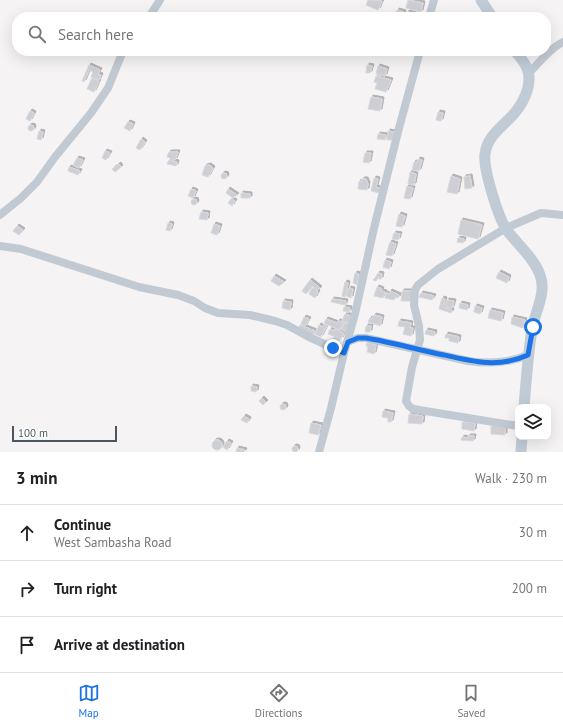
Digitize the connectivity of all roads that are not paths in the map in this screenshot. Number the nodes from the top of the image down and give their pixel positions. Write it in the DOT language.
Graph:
graph roads {
  1 [pos="160,0"];
  2 [pos="434,0"];
  3 [pos="481,0"];
  4 [pos="152,12"];
  5 [pos="430,12"];
  6 [pos="489,12"];
  7 [pos="563,42"];
  8 [pos="551,49"];
  9 [pos="121,56"];
  10 [pos="419,56"];
  11 [pos="519,56"];
  12 [pos="545,56"];
  13 [pos="529,73"];
  14 [pos="0,215"];
  15 [pos="563,215"];
  16 [pos="506,228"];
  17 [pos="0,246"];
  18 [pos="348,342"];
  19 [pos="418,350"];
  20 [pos="344,353"];
  21 [pos="528,355"];
  22 [pos="524,404"];
  23 [pos="515,426"];
  24 [pos="522,440"];
  25 [pos="319,452"];
  26 [pos="521,452"];
  1 -- 4 [label="street"];
  2 -- 5 [label="street"];
  3 -- 6 [label="street"];
  7 -- 8 [label="street"];
  9 -- 14 [label="street"];
  10 -- 18 [label="street"];
  11 -- 13 [label="street"];
  12 -- 13 [label="street"];
  13 -- 16 [label="street"];
  15 -- 16 [label="street"];
  16 -- 19 [label="street"];
  16 -- 21 [label="street"];
  17 -- 20 [label="street"];
  18 -- 19 [label="street"];
  18 -- 20 [label="street"];
  19 -- 21 [label="street"];
  19 -- 23 [label="street"];
  20 -- 25 [label="street"];
  21 -- 22 [label="street"];
  24 -- 26 [label="street"];
}
